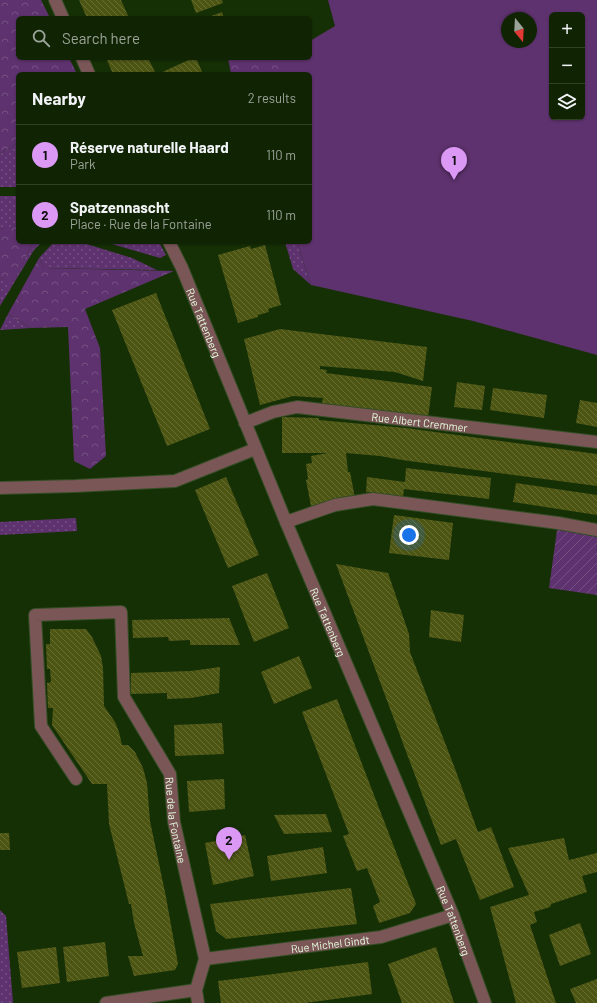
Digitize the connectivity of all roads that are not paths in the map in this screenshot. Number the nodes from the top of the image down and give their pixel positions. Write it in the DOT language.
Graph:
graph roads {
  1 [pos="54,0"];
  2 [pos="62,16"];
  3 [pos="83,60"];
  4 [pos="89,72"];
  5 [pos="171,244"];
  6 [pos="245,423"];
  7 [pos="597,442"];
  8 [pos="255,448"];
  9 [pos="0,488"];
  10 [pos="286,522"];
  11 [pos="597,530"];
  12 [pos="76,779"];
  13 [pos="453,915"];
  14 [pos="205,959"];
  15 [pos="196,990"];
  16 [pos="106,1003"];
  17 [pos="198,1003"];
  18 [pos="485,1003"];
  1 -- 2 [label="street"];
  3 -- 4 [label="street"];
  5 -- 6 [label="street, Rue Tattenberg"];
  6 -- 7 [label="street, Rue Albert Cremmer"];
  6 -- 8 [label="street, Rue Tattenberg"];
  8 -- 9 [label="street"];
  8 -- 10 [label="street, Rue Tattenberg"];
  10 -- 11 [label="street"];
  10 -- 13 [label="street, Rue Tattenberg"];
  12 -- 14 [label="street, Rue de la Fontaine"];
  13 -- 14 [label="street, Rue Michel Gindt"];
  13 -- 18 [label="street, Rue Tattenberg"];
  14 -- 15 [label="street, Rue de la Fontaine"];
  15 -- 16 [label="street"];
  15 -- 17 [label="street, Rue de la Fontaine"];
}
